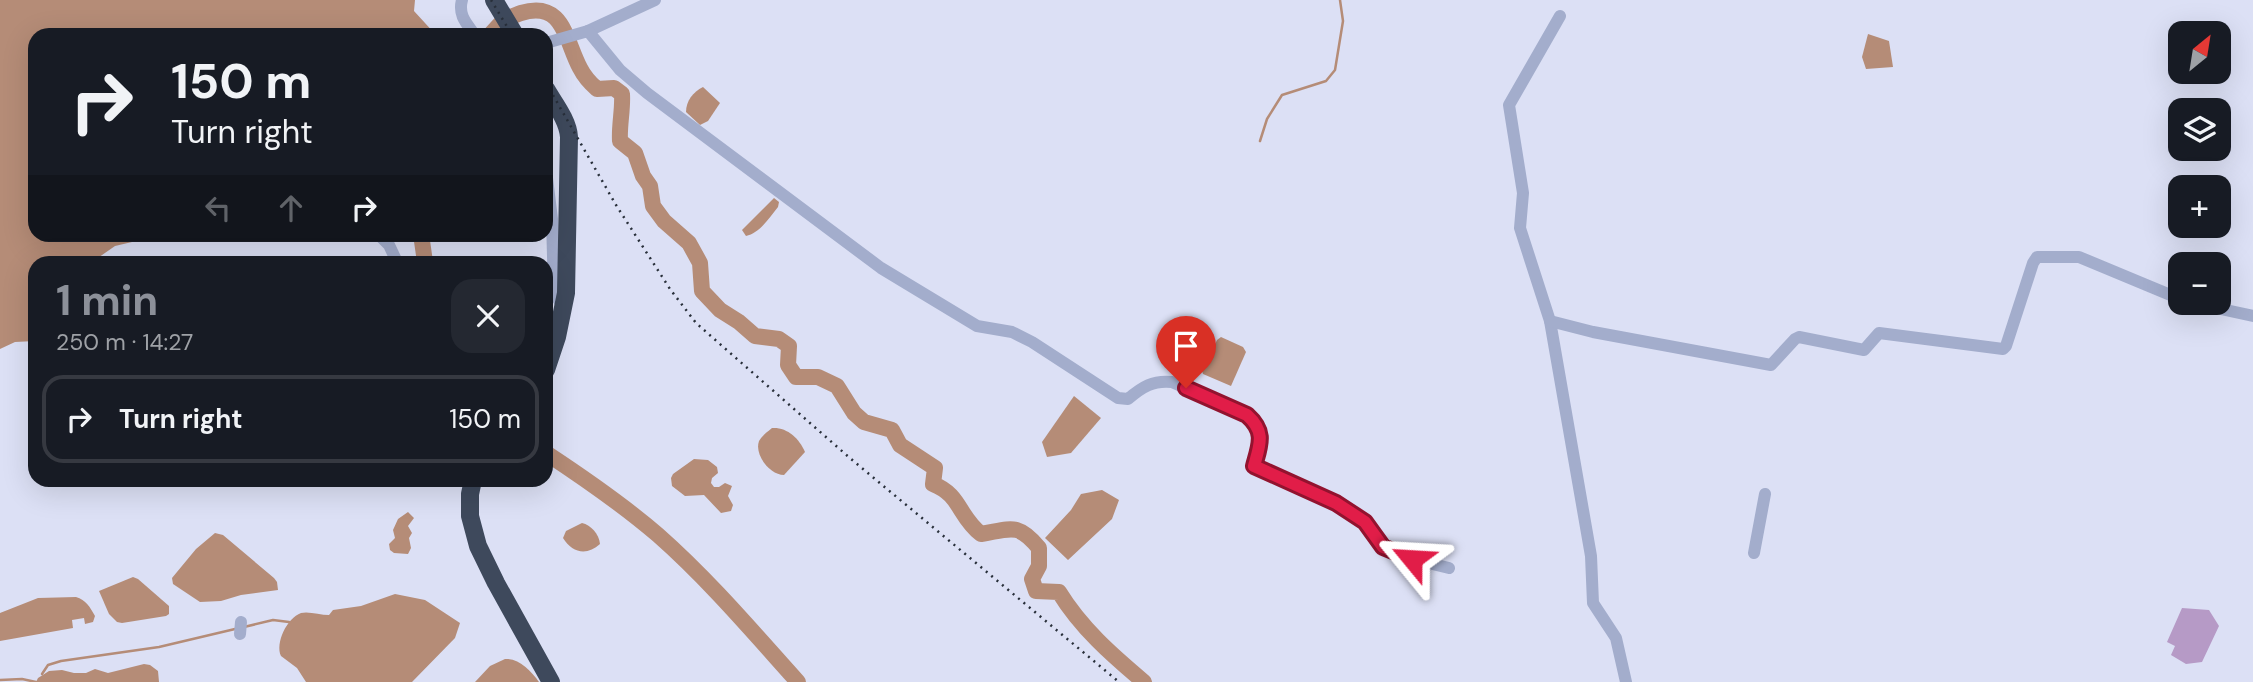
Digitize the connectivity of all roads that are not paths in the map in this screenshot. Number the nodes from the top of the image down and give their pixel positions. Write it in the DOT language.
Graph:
graph roads {
  1 [pos="462,0"];
  2 [pos="494,0"];
  3 [pos="655,0"];
  4 [pos="1560,16"];
  5 [pos="470,28"];
  6 [pos="511,28"];
  7 [pos="582,33"];
  8 [pos="553,41"];
  9 [pos="553,102"];
  10 [pos="553,256"];
  11 [pos="2168,294"];
  12 [pos="564,308"];
  13 [pos="2231,311"];
  14 [pos="2253,316"];
  15 [pos="1549,321"];
  16 [pos="553,351"];
  17 [pos="472,487"];
  18 [pos="1765,494"];
  19 [pos="1754,554"];
  20 [pos="1449,568"];
  21 [pos="551,682"];
  22 [pos="1626,682"];
  1 -- 5 [label="street"];
  2 -- 6 [label="highway"];
  3 -- 7 [label="street"];
  4 -- 15 [label="street"];
  7 -- 8 [label="street"];
  7 -- 20 [label="street"];
  9 -- 12 [label="highway"];
  10 -- 12 [label="street"];
  11 -- 15 [label="street"];
  12 -- 16 [label="highway"];
  13 -- 14 [label="street"];
  15 -- 22 [label="street"];
  17 -- 21 [label="highway"];
  18 -- 19 [label="street"];
}
